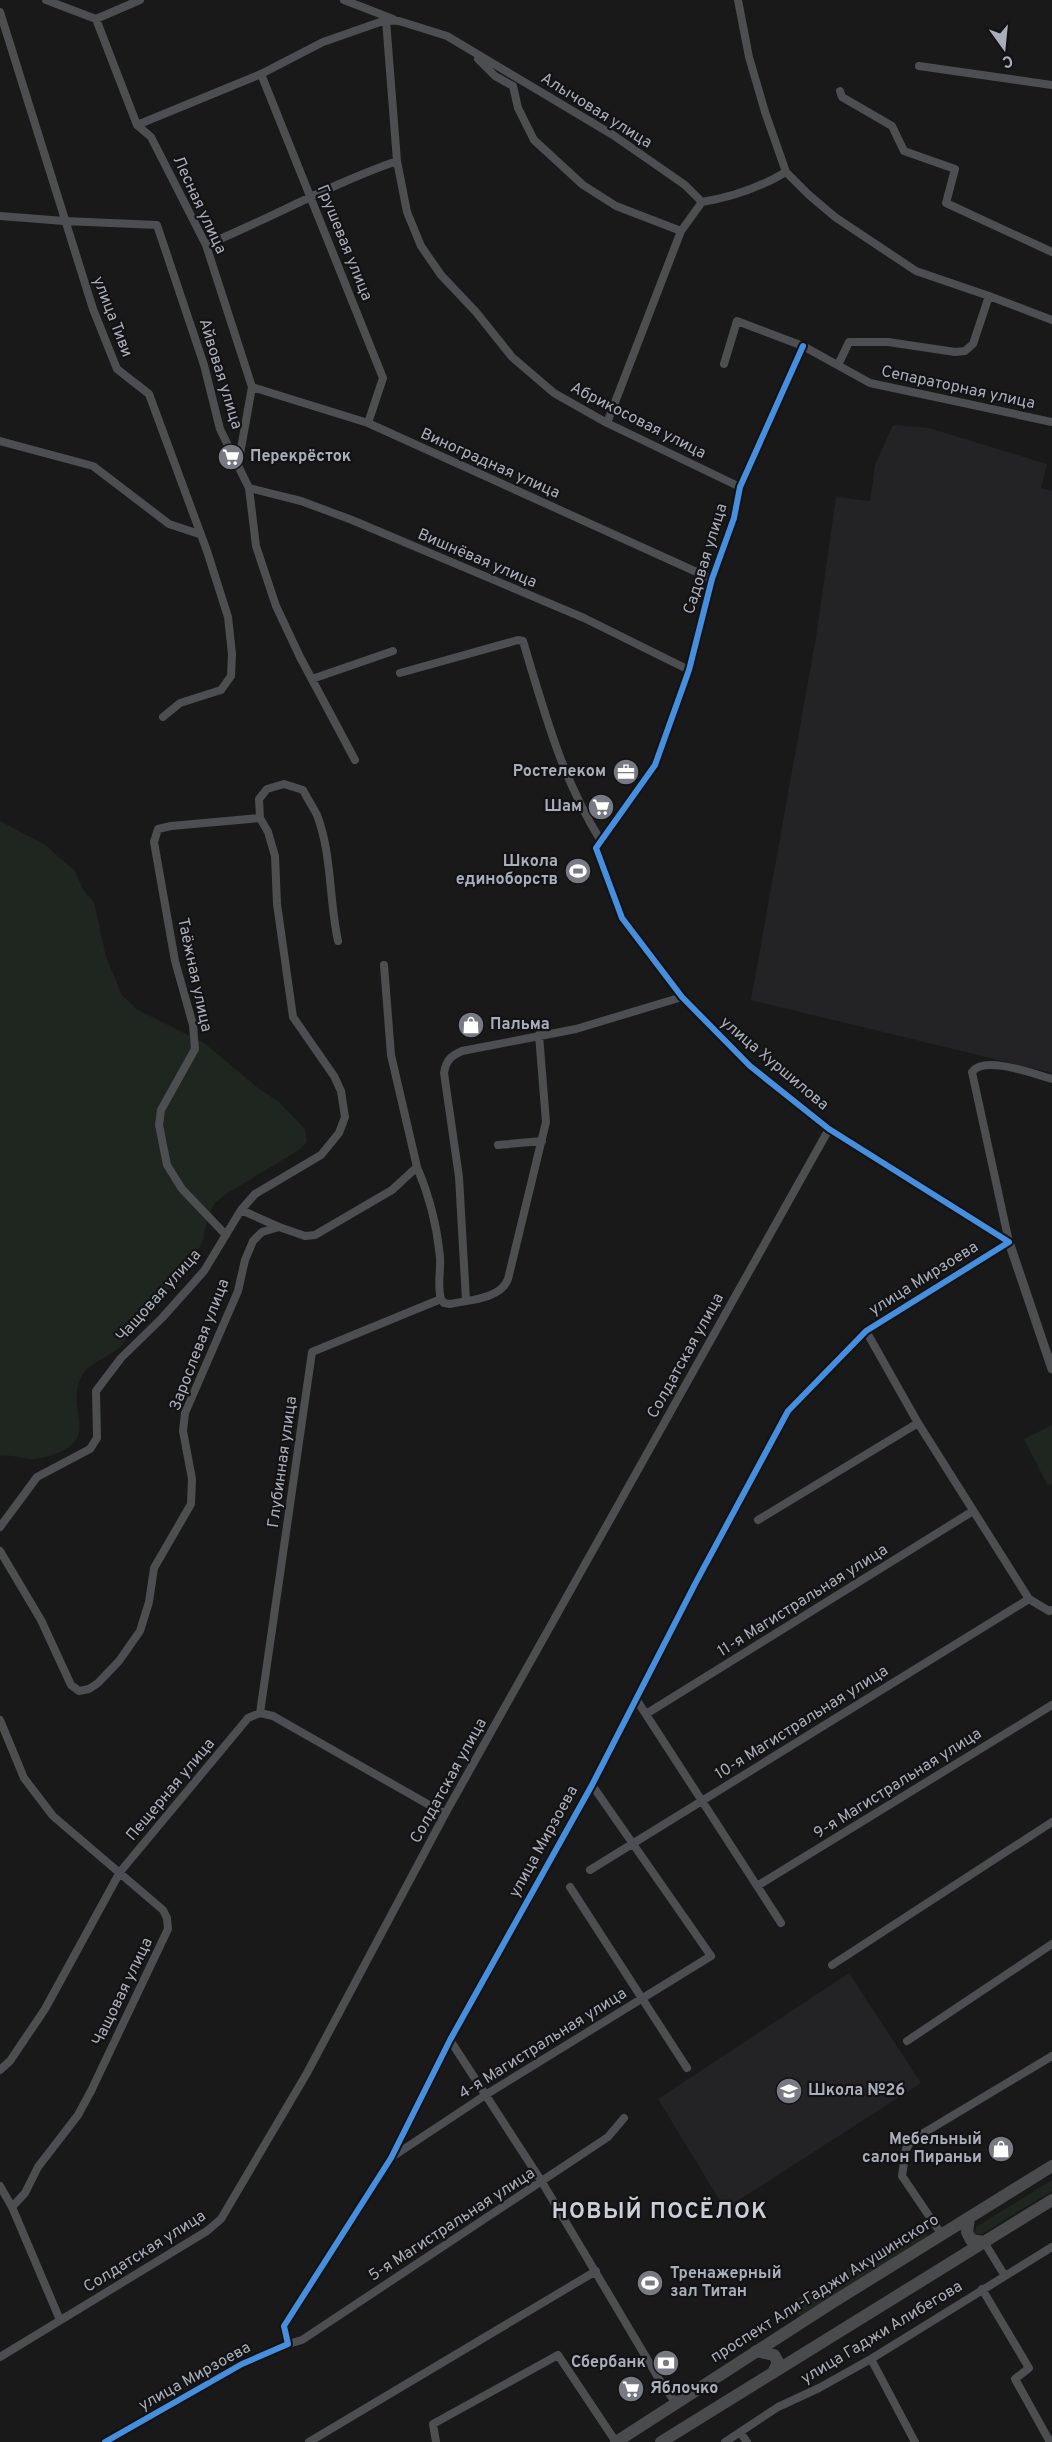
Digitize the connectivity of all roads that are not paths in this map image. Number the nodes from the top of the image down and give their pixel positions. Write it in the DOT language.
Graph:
graph roads {
  1 [pos="46,0"];
  2 [pos="140,0"];
  3 [pos="344,0"];
  4 [pos="738,0"];
  5 [pos="0,12"];
  6 [pos="96,19"];
  7 [pos="386,20"];
  8 [pos="399,21"];
  9 [pos="471,51"];
  10 [pos="919,66"];
  11 [pos="261,74"];
  12 [pos="1052,85"];
  13 [pos="840,91"];
  14 [pos="137,125"];
  15 [pos="397,161"];
  16 [pos="786,172"];
  17 [pos="310,196"];
  18 [pos="702,202"];
  19 [pos="0,216"];
  20 [pos="64,221"];
  21 [pos="681,231"];
  22 [pos="206,245"];
  23 [pos="1052,252"];
  24 [pos="989,296"];
  25 [pos="1052,320"];
  26 [pos="803,346"];
  27 [pos="724,364"];
  28 [pos="838,365"];
  29 [pos="252,387"];
  30 [pos="1052,422"];
  31 [pos="368,423"];
  32 [pos="606,423"];
  33 [pos="0,441"];
  34 [pos="238,465"];
  35 [pos="740,487"];
  36 [pos="249,488"];
  37 [pos="199,534"];
  38 [pos="712,579"];
  39 [pos="393,651"];
  40 [pos="689,670"];
  41 [pos="400,673"];
  42 [pos="312,679"];
  43 [pos="163,717"];
  44 [pos="356,760"];
  45 [pos="260,818"];
  46 [pos="601,841"];
  47 [pos="338,940"];
  48 [pos="384,965"];
  49 [pos="682,998"];
  50 [pos="538,1035"];
  51 [pos="1052,1079"];
  52 [pos="830,1129"];
  53 [pos="542,1141"];
  54 [pos="498,1145"];
  55 [pos="417,1167"];
  56 [pos="241,1210"];
  57 [pos="279,1227"];
  58 [pos="226,1235"];
  59 [pos="1009,1242"];
  60 [pos="441,1299"];
  61 [pos="466,1300"];
  62 [pos="866,1331"];
  63 [pos="1052,1369"];
  64 [pos="918,1423"];
  65 [pos="973,1511"];
  66 [pos="758,1520"];
  67 [pos="0,1527"];
  68 [pos="0,1551"];
  69 [pos="1029,1599"];
  70 [pos="1052,1610"];
  71 [pos="636,1698"];
  72 [pos="1052,1705"];
  73 [pos="260,1713"];
  74 [pos="646,1714"];
  75 [pos="0,1720"];
  76 [pos="592,1785"];
  77 [pos="702,1801"];
  78 [pos="445,1814"];
  79 [pos="1052,1822"];
  80 [pos="633,1844"];
  81 [pos="590,1870"];
  82 [pos="120,1872"];
  83 [pos="757,1886"];
  84 [pos="570,1887"];
  85 [pos="781,1923"];
  86 [pos="1052,1944"];
  87 [pos="832,1965"];
  88 [pos="642,1999"];
  89 [pos="450,2040"];
  90 [pos="907,2041"];
  91 [pos="1052,2056"];
  92 [pos="687,2068"];
  93 [pos="0,2070"];
  94 [pos="487,2094"];
  95 [pos="624,2118"];
  96 [pos="391,2158"];
  97 [pos="1052,2166"];
  98 [pos="542,2182"];
  99 [pos="0,2186"];
  100 [pos="1052,2200"];
  101 [pos="12,2207"];
  102 [pos="969,2218"];
  103 [pos="942,2235"];
  104 [pos="984,2242"];
  105 [pos="1052,2247"];
  106 [pos="596,2271"];
  107 [pos="1005,2276"];
  108 [pos="982,2289"];
  109 [pos="60,2320"];
  110 [pos="288,2344"];
  111 [pos="756,2351"];
  112 [pos="0,2357"];
  113 [pos="871,2359"];
  114 [pos="773,2373"];
  115 [pos="676,2403"];
  116 [pos="740,2432"];
  117 [pos="105,2442"];
  118 [pos="309,2442"];
  119 [pos="436,2442"];
  120 [pos="616,2442"];
  121 [pos="661,2442"];
  122 [pos="725,2442"];
  123 [pos="747,2442"];
  124 [pos="915,2442"];
  125 [pos="1050,2442"];
  1 -- 6 [label="street"];
  2 -- 6 [label="street"];
  3 -- 8 [label="street"];
  4 -- 16 [label="street"];
  5 -- 20 [label="street, улица Тиви"];
  6 -- 14 [label="street, Лесная улица"];
  7 -- 8 [label="street, Алычовая улица"];
  7 -- 11 [label="street"];
  7 -- 15 [label="street, Абрикосовая улица"];
  8 -- 9 [label="street, Алычовая улица"];
  9 -- 18 [label="street, Алычовая улица"];
  9 -- 21 [label="street"];
  10 -- 12 [label="street"];
  11 -- 14 [label="street"];
  11 -- 17 [label="street, Грушевая улица"];
  13 -- 23 [label="street"];
  14 -- 22 [label="street, Лесная улица"];
  15 -- 17 [label="street"];
  15 -- 32 [label="street, Абрикосовая улица"];
  16 -- 18 [label="street"];
  16 -- 24 [label="street"];
  17 -- 22 [label="street"];
  17 -- 31 [label="street, Грушевая улица"];
  18 -- 21 [label="street"];
  19 -- 20 [label="street"];
  20 -- 34 [label="street, Айвовая улица"];
  20 -- 37 [label="street, улица Тиви"];
  21 -- 32 [label="street"];
  22 -- 29 [label="street, Лесная улица"];
  24 -- 25 [label="street"];
  24 -- 28 [label="street"];
  26 -- 27 [label="street, Сепараторная улица"];
  26 -- 28 [label="street, Сепараторная улица"];
  26 -- 35 [label="street, Садовая улица"];
  28 -- 30 [label="street, Сепараторная улица"];
  29 -- 31 [label="street, Виноградная улица"];
  29 -- 34 [label="street, Лесная улица"];
  31 -- 38 [label="street, Виноградная улица"];
  32 -- 35 [label="street, Абрикосовая улица"];
  33 -- 37 [label="street"];
  34 -- 36 [label="street, Айвовая улица"];
  35 -- 38 [label="street, Садовая улица"];
  36 -- 40 [label="street, Вишнёвая улица"];
  36 -- 42 [label="street, Айвовая улица"];
  37 -- 43 [label="street, улица Тиви"];
  38 -- 40 [label="street, Садовая улица"];
  39 -- 42 [label="street"];
  40 -- 46 [label="street, Садовая улица"];
  41 -- 46 [label="street"];
  42 -- 44 [label="street, Айвовая улица"];
  45 -- 47 [label="street"];
  45 -- 56 [label="street, Чащовая улица"];
  45 -- 58 [label="street, Таёжная улица"];
  46 -- 49 [label="street, улица Хуршилова"];
  48 -- 55 [label="street"];
  49 -- 50 [label="street"];
  49 -- 52 [label="street, улица Хуршилова"];
  50 -- 53 [label="street"];
  50 -- 61 [label="street"];
  51 -- 59 [label="street"];
  52 -- 59 [label="street, улица Хуршилова"];
  52 -- 78 [label="street, Солдатская улица"];
  53 -- 54 [label="street"];
  53 -- 61 [label="street"];
  55 -- 57 [label="street"];
  55 -- 60 [label="street"];
  56 -- 57 [label="street"];
  56 -- 58 [label="street, Чащовая улица"];
  57 -- 68 [label="street, Зарослевая улица"];
  58 -- 67 [label="street, Чащовая улица"];
  59 -- 62 [label="street, улица Мирзоева"];
  59 -- 63 [label="street"];
  60 -- 61 [label="street"];
  60 -- 73 [label="street, Глубинная улица"];
  62 -- 64 [label="street"];
  62 -- 71 [label="street, улица Мирзоева"];
  64 -- 65 [label="street"];
  64 -- 66 [label="street"];
  65 -- 69 [label="street"];
  65 -- 74 [label="street, 11-я Магистральная улица"];
  69 -- 70 [label="street"];
  69 -- 77 [label="street, 10-я Магистральная улица"];
  71 -- 74 [label="street"];
  71 -- 76 [label="street, улица Мирзоева"];
  72 -- 83 [label="street, 9-я Магистральная улица"];
  73 -- 78 [label="street"];
  73 -- 82 [label="street, Пещерная улица"];
  74 -- 77 [label="street"];
  75 -- 82 [label="street, Чащовая улица"];
  76 -- 80 [label="street"];
  76 -- 89 [label="street, улица Мирзоева"];
  77 -- 80 [label="street, 10-я Магистральная улица"];
  77 -- 83 [label="street"];
  78 -- 109 [label="street, Солдатская улица"];
  79 -- 87 [label="street"];
  80 -- 81 [label="street, 10-я Магистральная улица"];
  80 -- 88 [label="street, 4-я Магистральная улица"];
  82 -- 93 [label="street, Пещерная улица"];
  82 -- 101 [label="street, Чащовая улица"];
  83 -- 85 [label="street"];
  84 -- 88 [label="street"];
  86 -- 90 [label="street"];
  88 -- 92 [label="street"];
  88 -- 94 [label="street, 4-я Магистральная улица"];
  89 -- 94 [label="street"];
  89 -- 96 [label="street, улица Мирзоева"];
  91 -- 103 [label="street"];
  94 -- 96 [label="street, 4-я Магистральная улица"];
  94 -- 98 [label="street"];
  95 -- 98 [label="street, 5-я Магистральная улица"];
  96 -- 110 [label="street, улица Мирзоева"];
  97 -- 102 [label="main road, проспект Али-Гаджи Акушинского"];
  98 -- 106 [label="street"];
  98 -- 110 [label="street, 5-я Магистральная улица"];
  99 -- 101 [label="street"];
  100 -- 104 [label="main road"];
  101 -- 109 [label="street"];
  102 -- 103 [label="main road, проспект Али-Гаджи Акушинского"];
  102 -- 104 [label="main road"];
  103 -- 111 [label="main road, проспект Али-Гаджи Акушинского"];
  104 -- 107 [label="street"];
  104 -- 114 [label="main road"];
  105 -- 107 [label="street, улица Гаджи Алибегова"];
  106 -- 115 [label="street"];
  106 -- 118 [label="street"];
  107 -- 108 [label="street, улица Гаджи Алибегова"];
  108 -- 113 [label="street, улица Гаджи Алибегова"];
  108 -- 125 [label="street"];
  109 -- 112 [label="street, Солдатская улица"];
  110 -- 117 [label="street, улица Мирзоева"];
  111 -- 114 [label="main road"];
  111 -- 115 [label="main road, проспект Али-Гаджи Акушинского"];
  113 -- 116 [label="street, улица Гаджи Алибегова"];
  113 -- 124 [label="street"];
  114 -- 121 [label="main road"];
  115 -- 120 [label="main road, проспект Али-Гаджи Акушинского"];
  116 -- 122 [label="street, улица Гаджи Алибегова"];
  116 -- 123 [label="street"];
  119 -- 120 [label="street"];
}
